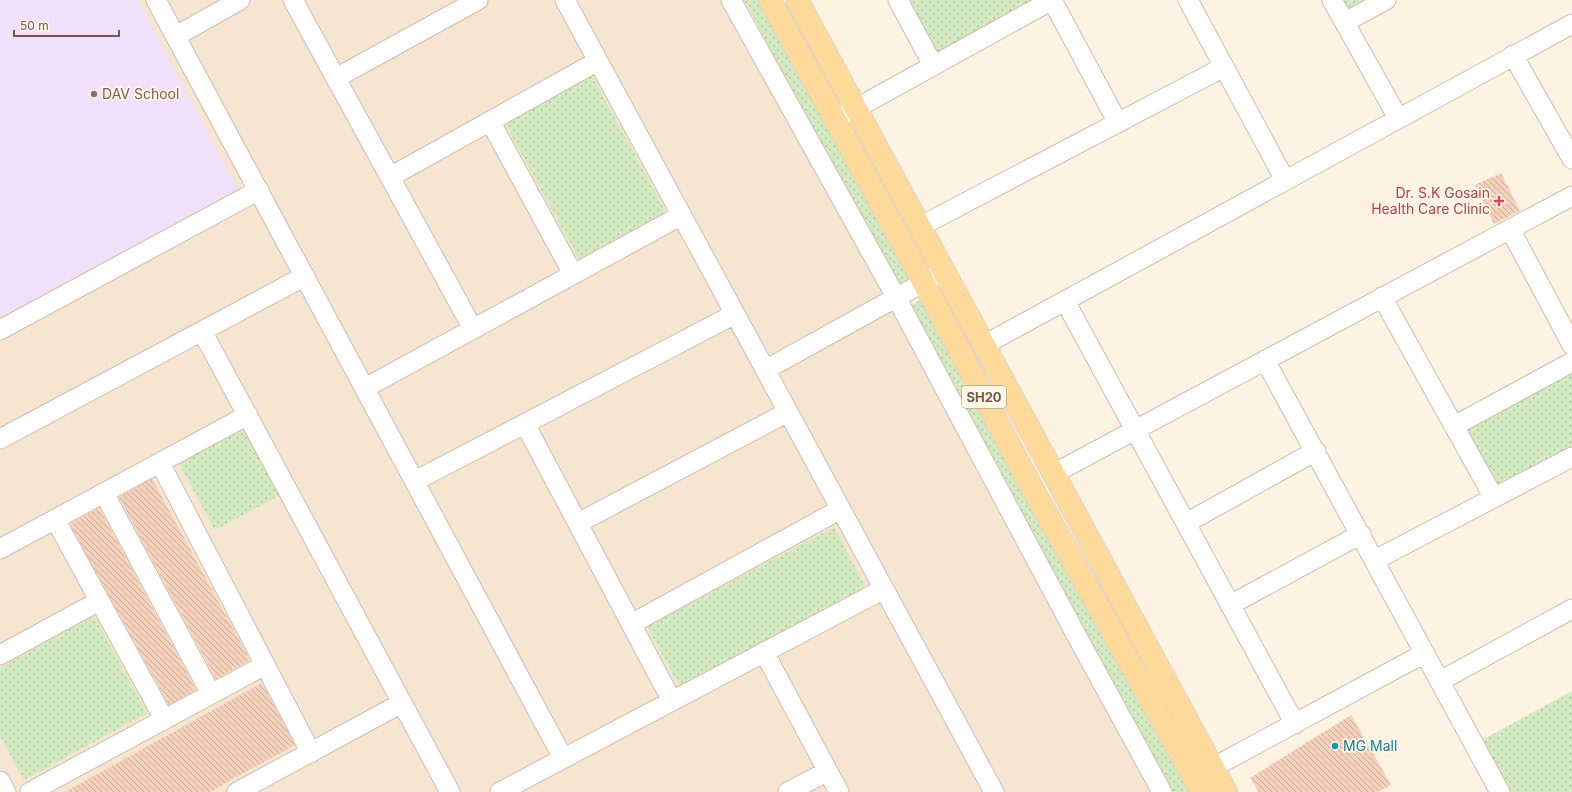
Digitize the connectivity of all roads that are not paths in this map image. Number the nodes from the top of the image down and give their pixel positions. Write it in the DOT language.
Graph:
graph roads {
  1 [pos="156,0"];
  2 [pos="240,0"];
  3 [pos="293,0"];
  4 [pos="478,0"];
  5 [pos="566,0"];
  6 [pos="731,0"];
  7 [pos="770,0"];
  8 [pos="797,0"];
  9 [pos="898,0"];
  10 [pos="1052,0"];
  11 [pos="1188,0"];
  12 [pos="1332,0"];
  13 [pos="1386,0"];
  14 [pos="1345,22"];
  15 [pos="1572,24"];
  16 [pos="176,36"];
  17 [pos="1513,55"];
  18 [pos="598,61"];
  19 [pos="933,65"];
  20 [pos="1224,67"];
  21 [pos="336,78"];
  22 [pos="855,108"];
  23 [pos="1398,118"];
  24 [pos="835,120"];
  25 [pos="490,121"];
  26 [pos="1118,123"];
  27 [pos="1572,159"];
  28 [pos="390,177"];
  29 [pos="1285,180"];
  30 [pos="259,190"];
  31 [pos="1572,196"];
  32 [pos="682,215"];
  33 [pos="919,227"];
  34 [pos="1510,229"];
  35 [pos="943,271"];
  36 [pos="573,274"];
  37 [pos="305,276"];
  38 [pos="924,283"];
  39 [pos="1382,297"];
  40 [pos="896,298"];
  41 [pos="1065,301"];
  42 [pos="735,314"];
  43 [pos="474,329"];
  44 [pos="0,330"];
  45 [pos="202,330"];
  46 [pos="984,345"];
  47 [pos="1572,345"];
  48 [pos="1265,360"];
  49 [pos="1572,362"];
  50 [pos="766,370"];
  51 [pos="365,388"];
  52 [pos="788,412"];
  53 [pos="248,415"];
  54 [pos="525,424"];
  55 [pos="1454,426"];
  56 [pos="1135,430"];
  57 [pos="0,439"];
  58 [pos="1316,451"];
  59 [pos="1572,457"];
  60 [pos="160,463"];
  61 [pos="1054,474"];
  62 [pos="415,482"];
  63 [pos="104,493"];
  64 [pos="1494,498"];
  65 [pos="841,509"];
  66 [pos="55,519"];
  67 [pos="578,523"];
  68 [pos="1186,523"];
  69 [pos="1361,534"];
  70 [pos="0,549"];
  71 [pos="1375,560"];
  72 [pos="884,589"];
  73 [pos="99,601"];
  74 [pos="1230,605"];
  75 [pos="1572,609"];
  76 [pos="631,624"];
  77 [pos="764,652"];
  78 [pos="1425,653"];
  79 [pos="0,655"];
  80 [pos="265,665"];
  81 [pos="1440,681"];
  82 [pos="211,694"];
  83 [pos="672,701"];
  84 [pos="402,703"];
  85 [pos="164,719"];
  86 [pos="1295,724"];
  87 [pos="311,752"];
  88 [pos="563,758"];
  89 [pos="828,771"];
  90 [pos="0,780"];
  91 [pos="1214,786"];
  92 [pos="6,792"];
  93 [pos="30,792"];
  94 [pos="238,792"];
  95 [pos="450,792"];
  96 [pos="500,792"];
  97 [pos="788,792"];
  98 [pos="839,792"];
  99 [pos="994,792"];
  100 [pos="1162,792"];
  101 [pos="1500,792"];
  1 -- 16 [label="street"];
  2 -- 16 [label="street"];
  3 -- 21 [label="street"];
  4 -- 21 [label="street"];
  5 -- 18 [label="street"];
  6 -- 40 [label="street"];
  7 -- 24 [label="main road, SH20"];
  8 -- 22 [label="main road, SH20"];
  9 -- 19 [label="street"];
  10 -- 19 [label="street"];
  10 -- 26 [label="street"];
  11 -- 20 [label="street"];
  12 -- 14 [label="street"];
  13 -- 14 [label="street"];
  14 -- 23 [label="street"];
  15 -- 17 [label="street"];
  16 -- 30 [label="street"];
  17 -- 23 [label="street"];
  17 -- 27 [label="street"];
  18 -- 25 [label="street"];
  18 -- 32 [label="street"];
  19 -- 22 [label="street"];
  20 -- 26 [label="street"];
  20 -- 29 [label="street"];
  21 -- 28 [label="street"];
  22 -- 24 [label="street"];
  22 -- 33 [label="main road, SH20"];
  23 -- 29 [label="street"];
  24 -- 38 [label="main road, SH20"];
  25 -- 28 [label="street"];
  25 -- 36 [label="street"];
  26 -- 33 [label="street"];
  28 -- 43 [label="street"];
  29 -- 41 [label="street"];
  30 -- 37 [label="street"];
  30 -- 44 [label="street"];
  31 -- 34 [label="street"];
  32 -- 36 [label="street"];
  32 -- 42 [label="street"];
  33 -- 35 [label="main road, SH20"];
  34 -- 39 [label="street"];
  34 -- 47 [label="street"];
  35 -- 38 [label="street"];
  35 -- 46 [label="main road, SH20"];
  36 -- 43 [label="street"];
  37 -- 45 [label="street"];
  37 -- 51 [label="street"];
  38 -- 40 [label="street"];
  38 -- 91 [label="main road, SH20"];
  39 -- 48 [label="street"];
  39 -- 55 [label="street"];
  40 -- 50 [label="street"];
  40 -- 100 [label="street"];
  41 -- 46 [label="street"];
  41 -- 56 [label="street"];
  42 -- 50 [label="street"];
  42 -- 54 [label="street"];
  43 -- 51 [label="street"];
  45 -- 53 [label="street"];
  45 -- 57 [label="street"];
  46 -- 61 [label="main road, SH20"];
  48 -- 56 [label="street"];
  48 -- 58 [label="street"];
  49 -- 55 [label="street"];
  50 -- 52 [label="street"];
  51 -- 62 [label="street"];
  52 -- 65 [label="street"];
  52 -- 67 [label="street"];
  53 -- 60 [label="street"];
  53 -- 84 [label="street"];
  54 -- 62 [label="street"];
  54 -- 67 [label="street"];
  55 -- 64 [label="street"];
  56 -- 61 [label="street"];
  56 -- 68 [label="street"];
  58 -- 68 [label="street"];
  58 -- 69 [label="street"];
  59 -- 64 [label="street"];
  60 -- 63 [label="street"];
  60 -- 80 [label="street"];
  61 -- 91 [label="main road, SH20"];
  62 -- 88 [label="street"];
  63 -- 66 [label="street"];
  63 -- 82 [label="street"];
  64 -- 71 [label="street"];
  65 -- 72 [label="street"];
  65 -- 76 [label="street"];
  66 -- 70 [label="street"];
  66 -- 73 [label="street"];
  67 -- 76 [label="street"];
  68 -- 74 [label="street"];
  69 -- 71 [label="street"];
  69 -- 74 [label="street"];
  71 -- 78 [label="street"];
  72 -- 77 [label="street"];
  72 -- 99 [label="street"];
  73 -- 79 [label="street"];
  73 -- 85 [label="street"];
  74 -- 86 [label="street"];
  75 -- 81 [label="street"];
  76 -- 83 [label="street"];
  77 -- 83 [label="street"];
  77 -- 89 [label="street"];
  78 -- 81 [label="street"];
  78 -- 86 [label="street"];
  80 -- 82 [label="street"];
  80 -- 87 [label="street"];
  81 -- 101 [label="street"];
  82 -- 85 [label="street"];
  83 -- 88 [label="street"];
  84 -- 87 [label="street"];
  84 -- 95 [label="street"];
  85 -- 93 [label="street"];
  86 -- 91 [label="street"];
  87 -- 94 [label="street"];
  88 -- 96 [label="street"];
  89 -- 97 [label="street"];
  89 -- 98 [label="street"];
  90 -- 92 [label="street"];
}
